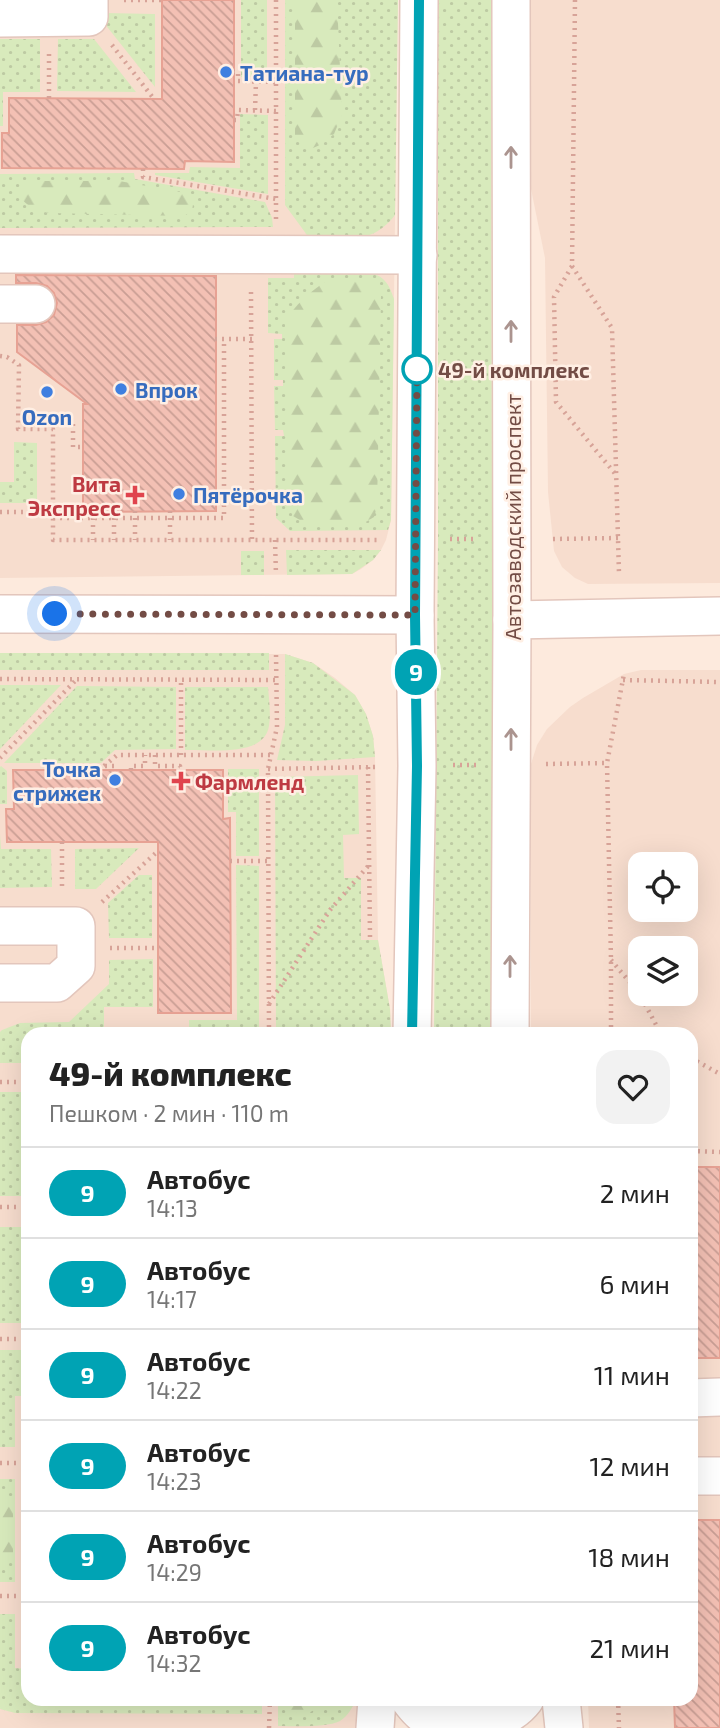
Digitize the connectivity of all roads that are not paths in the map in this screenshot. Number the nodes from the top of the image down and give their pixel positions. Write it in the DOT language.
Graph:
graph roads {
  1 [pos="419,0"];
  2 [pos="511,0"];
  3 [pos="89,9"];
  4 [pos="0,18"];
  5 [pos="0,254"];
  6 [pos="418,255"];
  7 [pos="0,304"];
  8 [pos="36,304"];
  9 [pos="0,614"];
  10 [pos="415,615"];
  11 [pos="720,616"];
  12 [pos="512,620"];
  13 [pos="0,926"];
  14 [pos="0,983"];
  15 [pos="412,1027"];
  16 [pos="510,1027"];
  17 [pos="720,1397"];
  18 [pos="698,1398"];
  19 [pos="698,1476"];
  20 [pos="720,1476"];
  21 [pos="377,1706"];
  22 [pos="415,1706"];
  23 [pos="519,1706"];
  24 [pos="562,1706"];
  25 [pos="375,1728"];
  26 [pos="564,1728"];
  1 -- 6 [label="street"];
  12 -- 2 [label="street, Автозаводский проспект, one-way"];
  3 -- 4 [label="street"];
  5 -- 6 [label="street"];
  6 -- 10 [label="street"];
  7 -- 8 [label="street"];
  9 -- 10 [label="street"];
  10 -- 15 [label="street"];
  11 -- 12 [label="street"];
  16 -- 12 [label="street, Автозаводский проспект, one-way"];
  13 -- 14 [label="street"];
  17 -- 18 [label="street"];
  19 -- 20 [label="street"];
  21 -- 25 [label="street"];
  22 -- 23 [label="street"];
  24 -- 26 [label="street"];
}
